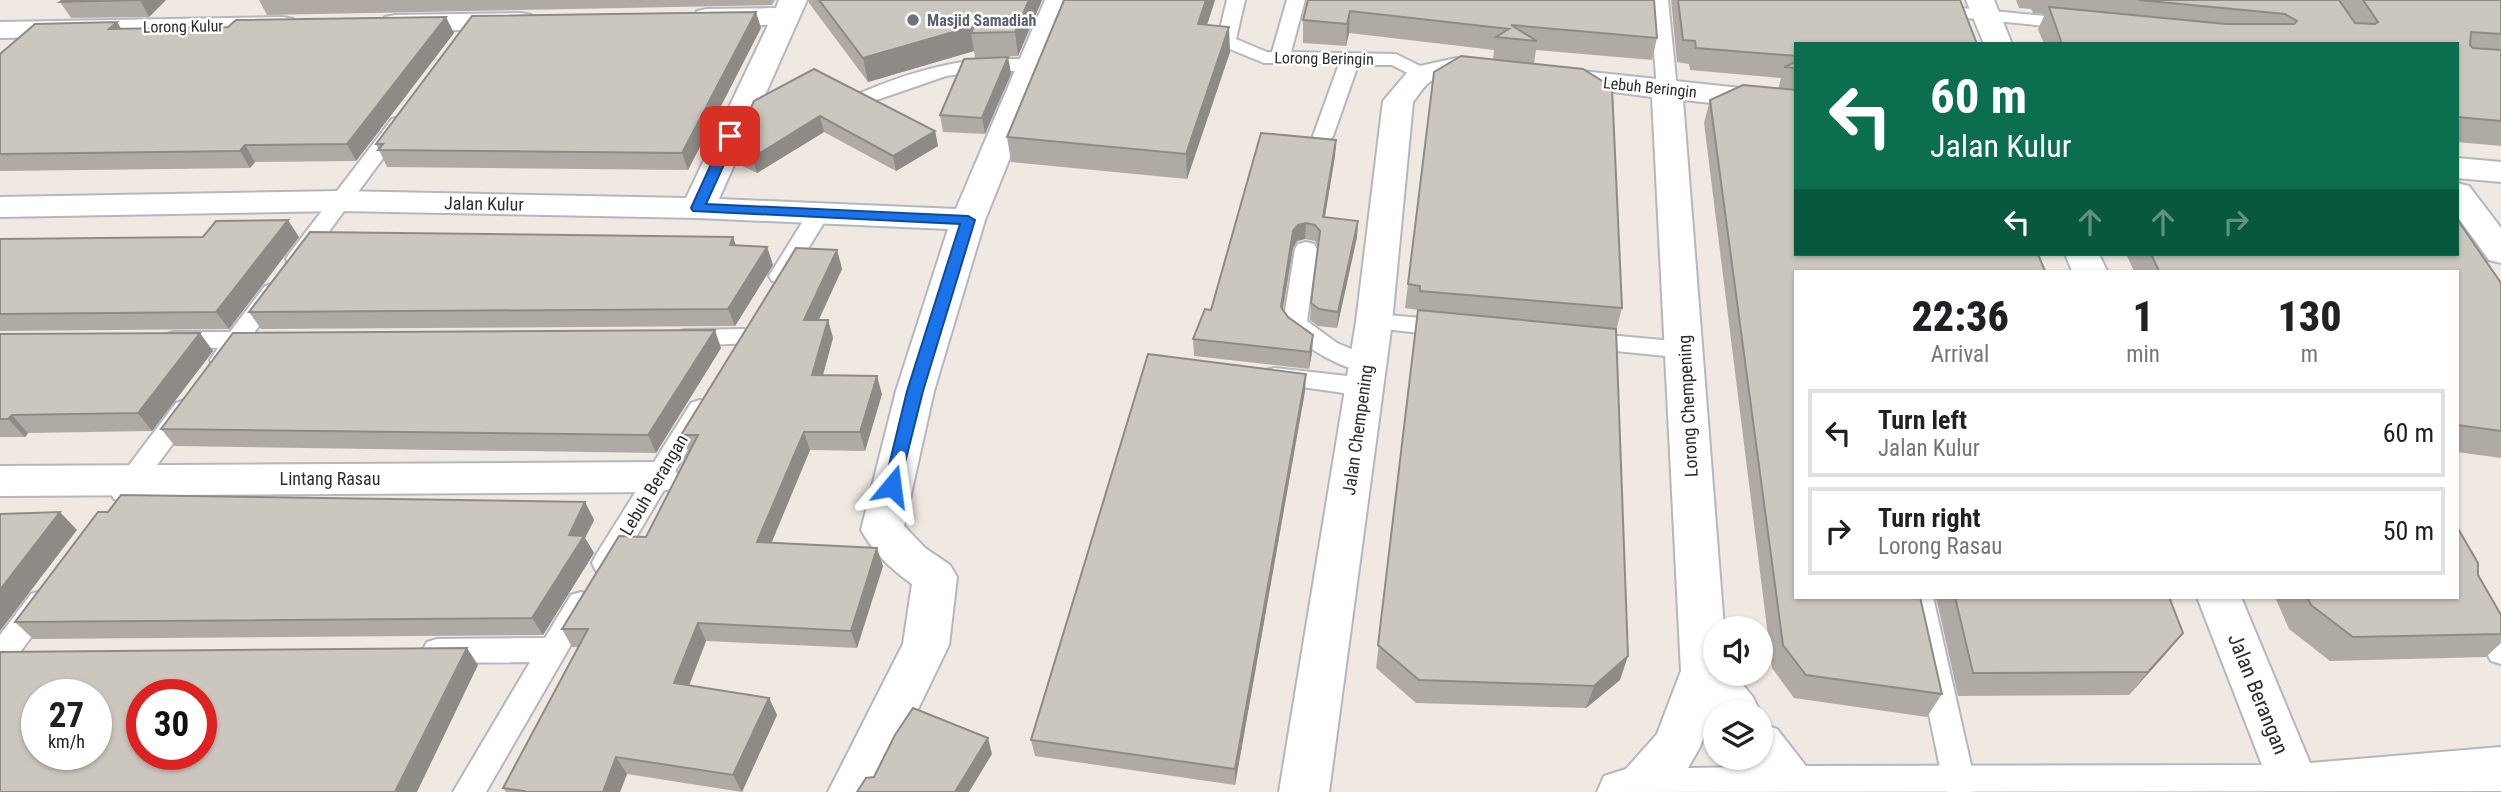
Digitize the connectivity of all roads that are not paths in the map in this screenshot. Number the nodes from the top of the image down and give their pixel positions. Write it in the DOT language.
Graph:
graph roads {
  1 [pos="221,0"];
  2 [pos="1059,0"];
  3 [pos="1236,0"];
  4 [pos="1296,0"];
  5 [pos="1659,0"];
  6 [pos="1983,7"];
  7 [pos="789,8"];
  8 [pos="1917,9"];
  9 [pos="677,18"];
  10 [pos="542,20"];
  11 [pos="366,23"];
  12 [pos="313,24"];
  13 [pos="196,26"];
  14 [pos="2095,26"];
  15 [pos="0,30"];
  16 [pos="1997,42"];
  17 [pos="1280,57"];
  18 [pos="1351,57"];
  19 [pos="1034,65"];
  20 [pos="1421,74"];
  21 [pos="1667,89"];
  22 [pos="865,98"];
  23 [pos="1794,103"];
  24 [pos="411,106"];
  25 [pos="1323,136"];
  26 [pos="2459,168"];
  27 [pos="2501,172"];
  28 [pos="2459,196"];
  29 [pos="340,201"];
  30 [pos="0,207"];
  31 [pos="698,208"];
  32 [pos="819,213"];
  33 [pos="968,220"];
  34 [pos="1306,249"];
  35 [pos="2501,253"];
  36 [pos="771,292"];
  37 [pos="1374,322"];
  38 [pos="1468,330"];
  39 [pos="661,338"];
  40 [pos="1563,339"];
  41 [pos="153,340"];
  42 [pos="237,340"];
  43 [pos="278,340"];
  44 [pos="1685,350"];
  45 [pos="729,361"];
  46 [pos="1255,374"];
  47 [pos="1366,376"];
  48 [pos="715,384"];
  49 [pos="659,477"];
  50 [pos="132,480"];
  51 [pos="0,481"];
  52 [pos="108,513"];
  53 [pos="2459,576"];
  54 [pos="51,589"];
  55 [pos="1919,599"];
  56 [pos="2220,599"];
  57 [pos="552,650"];
  58 [pos="412,651"];
  59 [pos="2501,652"];
  60 [pos="42,653"];
  61 [pos="1703,654"];
  62 [pos="1,655"];
  63 [pos="1703,674"];
  64 [pos="1716,686"];
  65 [pos="1727,700"];
  66 [pos="1773,761"];
  67 [pos="2501,769"];
  68 [pos="1794,788"];
  69 [pos="1960,788"];
  70 [pos="2296,790"];
  71 [pos="1639,791"];
  72 [pos="469,792"];
  73 [pos="853,792"];
  74 [pos="1304,792"];
  75 [pos="1622,792"];
  1 -- 13 [label="street"];
  2 -- 19 [label="street"];
  3 -- 17 [label="lane, Lorong Beringin"];
  4 -- 17 [label="lane"];
  5 -- 21 [label="lane"];
  6 -- 8 [label="lane"];
  6 -- 14 [label="lane"];
  6 -- 16 [label="street"];
  7 -- 9 [label="street"];
  7 -- 31 [label="street"];
  10 -- 11 [label="street"];
  12 -- 13 [label="street, Lorong Kulur"];
  13 -- 15 [label="street, Lorong Kulur"];
  17 -- 18 [label="lane, Lorong Beringin"];
  18 -- 20 [label="lane, Lorong Beringin"];
  18 -- 25 [label="lane"];
  19 -- 22 [label="lane"];
  19 -- 33 [label="street"];
  20 -- 21 [label="street, Lebuh Beringin"];
  20 -- 37 [label="street, Jalan Chempening"];
  21 -- 23 [label="street, Lebuh Beringin"];
  21 -- 44 [label="street, Lorong Chempening"];
  24 -- 29 [label="lane"];
  26 -- 27 [label="street"];
  28 -- 35 [label="street"];
  29 -- 30 [label="street, Jalan Kulur"];
  29 -- 31 [label="street, Jalan Kulur"];
  29 -- 42 [label="lane"];
  31 -- 32 [label="street, Jalan Kulur"];
  32 -- 33 [label="street, Jalan Kulur"];
  32 -- 36 [label="lane"];
  33 -- 73 [label="street"];
  34 -- 47 [label="lane"];
  37 -- 38 [label="lane"];
  37 -- 47 [label="street, Jalan Chempening"];
  39 -- 45 [label="lane"];
  40 -- 44 [label="lane"];
  41 -- 42 [label="lane"];
  42 -- 43 [label="lane"];
  42 -- 50 [label="lane"];
  44 -- 61 [label="street, Lorong Chempening"];
  46 -- 47 [label="lane"];
  47 -- 74 [label="street, Jalan Chempening"];
  48 -- 49 [label="lane, Lebuh Berangan"];
  49 -- 50 [label="street, Lintang Rasau"];
  49 -- 57 [label="lane, Lebuh Berangan"];
  50 -- 51 [label="street, Lintang Rasau"];
  50 -- 52 [label="lane"];
  53 -- 59 [label="lane"];
  54 -- 62 [label="lane"];
  55 -- 69 [label="lane"];
  56 -- 70 [label="street, Jalan Berangan"];
  57 -- 58 [label="lane"];
  57 -- 72 [label="lane, Lebuh Berangan"];
  60 -- 62 [label="lane"];
  63 -- 71 [label="street"];
  64 -- 65 [label="street"];
  66 -- 68 [label="street"];
  67 -- 70 [label="street"];
  68 -- 69 [label="street"];
  68 -- 71 [label="street"];
  69 -- 70 [label="street"];
  71 -- 75 [label="street"];
}
